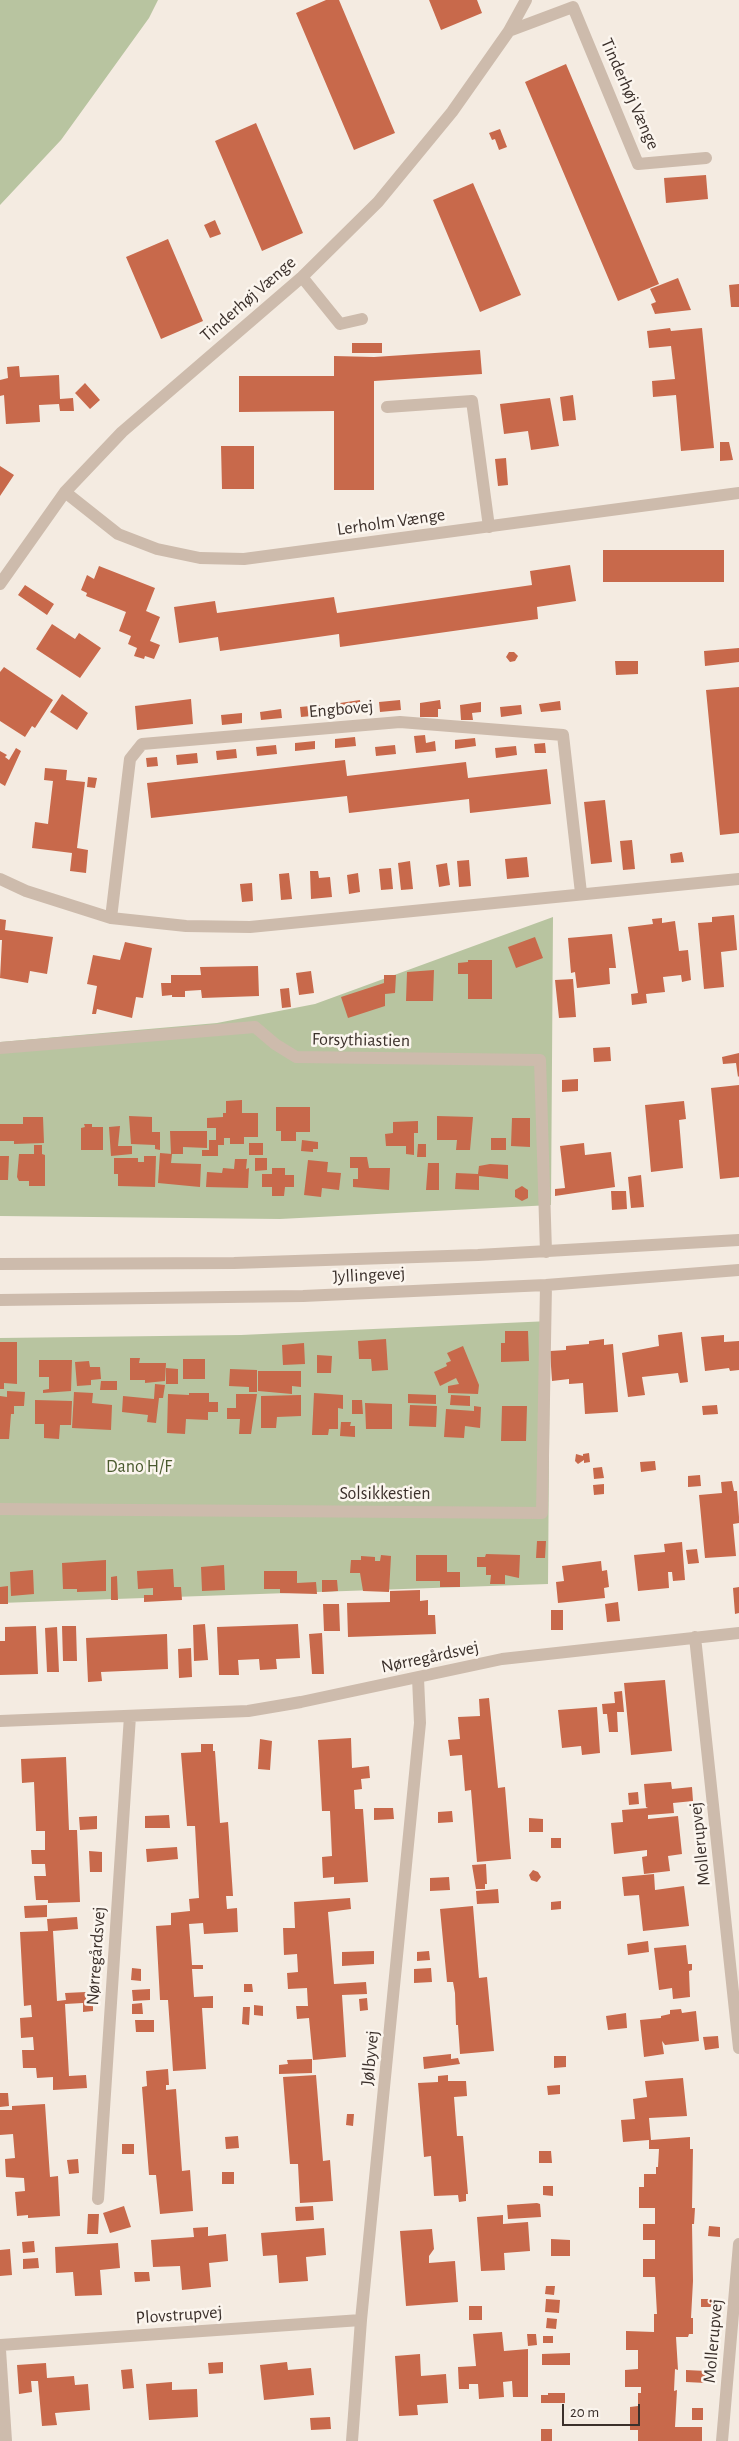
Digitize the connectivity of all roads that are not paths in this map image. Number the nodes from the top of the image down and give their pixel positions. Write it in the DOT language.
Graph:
graph roads {
  1 [pos="526,0"];
  2 [pos="570,4"];
  3 [pos="509,31"];
  4 [pos="706,158"];
  5 [pos="302,277"];
  6 [pos="362,319"];
  7 [pos="387,407"];
  8 [pos="65,492"];
  9 [pos="739,493"];
  10 [pos="489,527"];
  11 [pos="0,584"];
  12 [pos="0,879"];
  13 [pos="739,879"];
  14 [pos="581,893"];
  15 [pos="111,918"];
  16 [pos="0,1048"];
  17 [pos="739,1240"];
  18 [pos="546,1252"];
  19 [pos="0,1264"];
  20 [pos="739,1270"];
  21 [pos="546,1285"];
  22 [pos="0,1300"];
  23 [pos="0,1509"];
  24 [pos="739,1633"];
  25 [pos="695,1637"];
  26 [pos="418,1678"];
  27 [pos="130,1716"];
  28 [pos="0,1721"];
  29 [pos="739,2048"];
  30 [pos="98,2199"];
  31 [pos="739,2244"];
  32 [pos="361,2320"];
  33 [pos="0,2345"];
  34 [pos="0,2350"];
  35 [pos="6,2441"];
  36 [pos="352,2441"];
  37 [pos="722,2441"];
  1 -- 3 [label="street, Tinderhøj Vænge"];
  2 -- 3 [label="street, Tinderhøj Vænge"];
  2 -- 4 [label="street, Tinderhøj Vænge"];
  3 -- 5 [label="street, Tinderhøj Vænge"];
  5 -- 6 [label="street"];
  5 -- 8 [label="street, Tinderhøj Vænge"];
  7 -- 10 [label="street"];
  8 -- 10 [label="street, Lerholm Vænge"];
  8 -- 11 [label="street, Tinderhøj Vænge"];
  9 -- 10 [label="street, Lerholm Vænge"];
  12 -- 15 [label="street"];
  13 -- 14 [label="street"];
  14 -- 15 [label="street"];
  14 -- 15 [label="street, Engbovej"];
  16 -- 18 [label="street, Forsythiastien"];
  17 -- 18 [label="street, Jyllingevej"];
  18 -- 19 [label="street, Jyllingevej"];
  20 -- 21 [label="street, Jyllingevej"];
  21 -- 22 [label="street, Jyllingevej"];
  21 -- 23 [label="street, Solsikkestien"];
  24 -- 25 [label="street, Nørregårdsvej"];
  25 -- 26 [label="street, Nørregårdsvej"];
  25 -- 29 [label="street, Mollerupvej"];
  26 -- 27 [label="street, Nørregårdsvej"];
  26 -- 32 [label="street, Jølbyvej"];
  27 -- 28 [label="street, Nørregårdsvej"];
  27 -- 30 [label="street, Nørregårdsvej"];
  31 -- 37 [label="street, Mollerupvej"];
  32 -- 33 [label="street, Plovstrupvej"];
  32 -- 36 [label="street, Jølbyvej"];
  34 -- 35 [label="street"];
}
